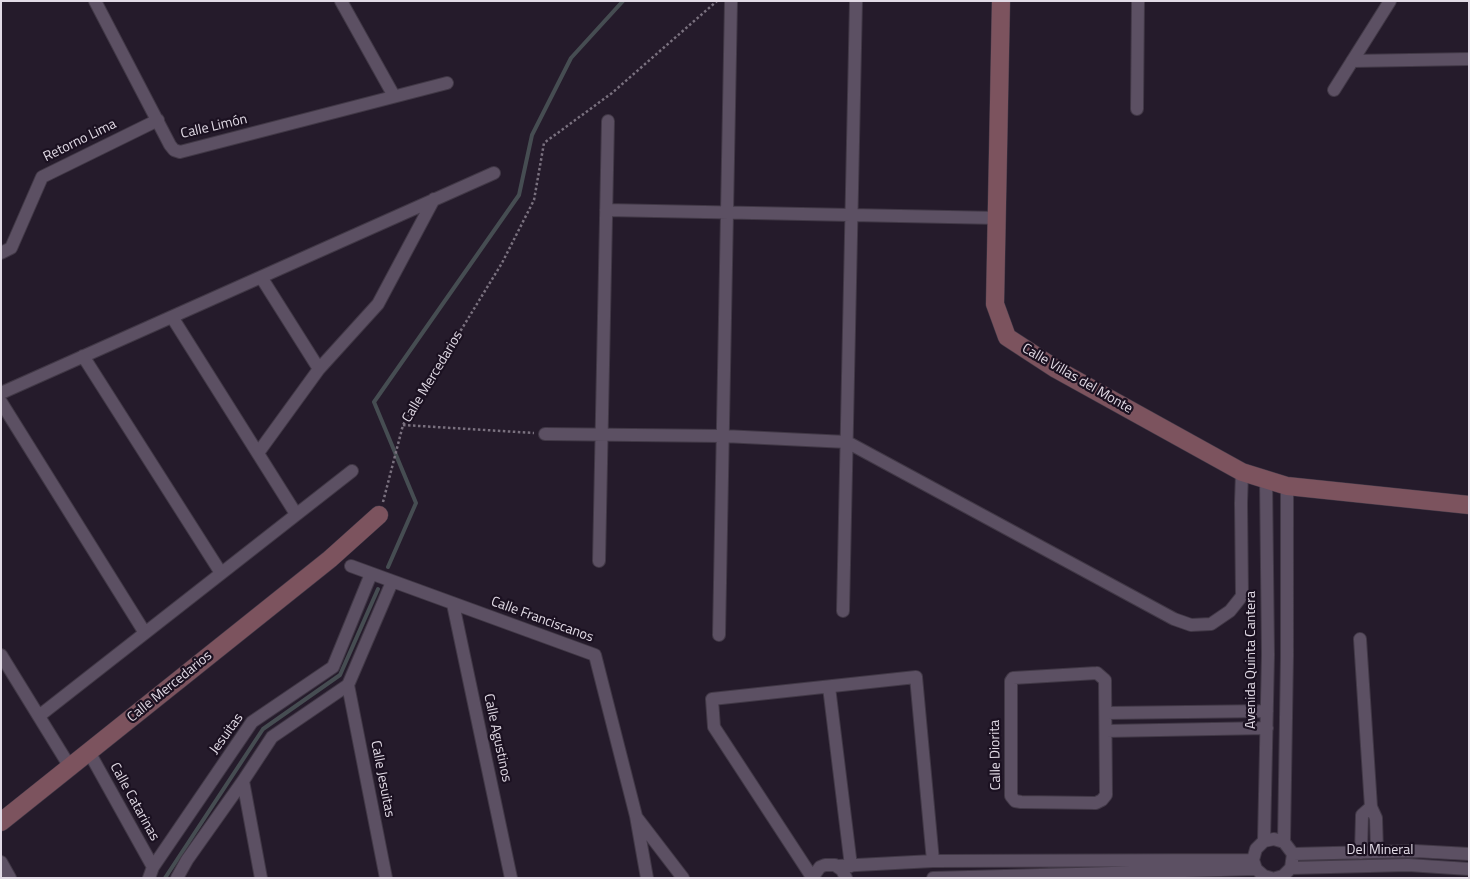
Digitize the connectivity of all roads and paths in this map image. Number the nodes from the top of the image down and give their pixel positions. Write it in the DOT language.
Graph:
graph roads {
  1 [pos="95,1"];
  2 [pos="342,1"];
  3 [pos="717,1"];
  4 [pos="731,1"];
  5 [pos="856,1"];
  6 [pos="1002,1"];
  7 [pos="1138,1"];
  8 [pos="1390,1"];
  9 [pos="1469,59"];
  10 [pos="1352,62"];
  11 [pos="447,83"];
  12 [pos="1334,90"];
  13 [pos="394,96"];
  14 [pos="1137,109"];
  15 [pos="158,120"];
  16 [pos="608,121"];
  17 [pos="494,173"];
  18 [pos="434,199"];
  19 [pos="606,210"];
  20 [pos="727,212"];
  21 [pos="852,215"];
  22 [pos="998,218"];
  23 [pos="1,253"];
  24 [pos="261,277"];
  25 [pos="172,317"];
  26 [pos="83,356"];
  27 [pos="319,369"];
  28 [pos="1,393"];
  29 [pos="1,402"];
  30 [pos="403,425"];
  31 [pos="545,434"];
  32 [pos="601,435"];
  33 [pos="722,436"];
  34 [pos="846,442"];
  35 [pos="258,452"];
  36 [pos="352,471"];
  37 [pos="1242,472"];
  38 [pos="1266,479"];
  39 [pos="1287,486"];
  40 [pos="1469,505"];
  41 [pos="296,514"];
  42 [pos="379,515"];
  43 [pos="598,561"];
  44 [pos="352,566"];
  45 [pos="221,573"];
  46 [pos="371,574"];
  47 [pos="392,582"];
  48 [pos="453,604"];
  49 [pos="843,611"];
  50 [pos="145,633"];
  51 [pos="718,636"];
  52 [pos="1360,639"];
  53 [pos="1,655"];
  54 [pos="348,686"];
  55 [pos="829,687"];
  56 [pos="1267,711"];
  57 [pos="1106,713"];
  58 [pos="39,716"];
  59 [pos="1267,728"];
  60 [pos="1106,731"];
  61 [pos="89,752"];
  62 [pos="70,767"];
  63 [pos="243,781"];
  64 [pos="1371,807"];
  65 [pos="636,816"];
  66 [pos="1,822"];
  67 [pos="1264,841"];
  68 [pos="1284,842"];
  69 [pos="1377,852"];
  70 [pos="1361,853"];
  71 [pos="1293,854"];
  72 [pos="1469,854"];
  73 [pos="969,861"];
  74 [pos="1063,861"];
  75 [pos="1,862"];
  76 [pos="933,862"];
  77 [pos="1255,864"];
  78 [pos="1291,868"];
  79 [pos="1469,869"];
  80 [pos="845,870"];
  81 [pos="151,872"];
  82 [pos="1064,874"];
  83 [pos="812,877"];
  84 [pos="968,877"];
  85 [pos="10,878"];
  86 [pos="177,878"];
  87 [pos="262,878"];
  88 [pos="386,878"];
  89 [pos="511,878"];
  90 [pos="647,878"];
  91 [pos="683,878"];
  92 [pos="933,878"];
  93 [pos="1271,878"];
  94 [pos="1276,878"];
  1 -- 15 [label="street, Calle Limón"];
  2 -- 13 [label="street"];
  3 -- 30 [label="path, Calle Mercedarios"];
  4 -- 20 [label="street"];
  5 -- 21 [label="street"];
  6 -- 22 [label="street, Calle Villas del Monte"];
  7 -- 14 [label="street"];
  8 -- 10 [label="street"];
  9 -- 10 [label="street"];
  10 -- 12 [label="street"];
  11 -- 13 [label="street, Calle Limón"];
  13 -- 15 [label="street, Calle Limón"];
  15 -- 23 [label="street, Retorno Lima"];
  16 -- 19 [label="street"];
  17 -- 18 [label="street"];
  18 -- 24 [label="street"];
  18 -- 27 [label="street"];
  19 -- 20 [label="street"];
  19 -- 32 [label="street"];
  20 -- 21 [label="street"];
  20 -- 33 [label="street"];
  21 -- 22 [label="street"];
  21 -- 34 [label="street"];
  22 -- 37 [label="street, Calle Villas del Monte"];
  24 -- 25 [label="street"];
  24 -- 27 [label="street"];
  25 -- 26 [label="street"];
  25 -- 35 [label="street"];
  26 -- 28 [label="street"];
  26 -- 45 [label="street"];
  27 -- 35 [label="street"];
  29 -- 50 [label="street"];
  30 -- 31 [label="path"];
  30 -- 42 [label="path, Calle Mercedarios"];
  31 -- 32 [label="street"];
  32 -- 33 [label="street"];
  32 -- 43 [label="street"];
  33 -- 34 [label="street"];
  33 -- 51 [label="street"];
  34 -- 37 [label="street"];
  34 -- 49 [label="street"];
  35 -- 41 [label="street"];
  36 -- 41 [label="street"];
  37 -- 38 [label="street, Calle Villas del Monte"];
  38 -- 39 [label="street, Calle Villas del Monte"];
  38 -- 56 [label="street, Avenida Quinta Cantera"];
  39 -- 40 [label="street, Calle Villas del Monte"];
  39 -- 68 [label="street"];
  41 -- 45 [label="street"];
  42 -- 61 [label="street, Calle Mercedarios"];
  44 -- 46 [label="street, Calle Franciscanos"];
  45 -- 50 [label="street"];
  46 -- 47 [label="street, Calle Franciscanos"];
  46 -- 81 [label="street, Jesuitas"];
  47 -- 48 [label="street, Calle Franciscanos"];
  47 -- 54 [label="street"];
  48 -- 65 [label="street, Calle Franciscanos"];
  48 -- 89 [label="street, Calle Agustinos"];
  50 -- 58 [label="street"];
  52 -- 64 [label="street"];
  53 -- 58 [label="street"];
  54 -- 63 [label="street"];
  54 -- 88 [label="street, Calle Jesuitas"];
  55 -- 76 [label="street"];
  55 -- 80 [label="street"];
  55 -- 83 [label="street"];
  56 -- 57 [label="street"];
  56 -- 59 [label="street, Avenida Quinta Cantera"];
  57 -- 60 [label="street, Calle Diorita"];
  57 -- 60 [label="street, Calle Diorita"];
  58 -- 62 [label="street"];
  59 -- 60 [label="street"];
  59 -- 67 [label="street, Avenida Quinta Cantera"];
  61 -- 62 [label="street, Calle Mercedarios"];
  61 -- 81 [label="street, Calle Catarinas"];
  62 -- 66 [label="street, Calle Mercedarios"];
  63 -- 86 [label="street"];
  63 -- 87 [label="street"];
  64 -- 69 [label="street"];
  64 -- 70 [label="street"];
  65 -- 90 [label="street, Calle Franciscanos"];
  65 -- 91 [label="street, Calle Franciscanos"];
  67 -- 68 [label="street"];
  67 -- 77 [label="street"];
  68 -- 71 [label="street"];
  69 -- 70 [label="street, Del Mineral"];
  69 -- 72 [label="street, Del Mineral"];
  70 -- 71 [label="street, Del Mineral"];
  71 -- 78 [label="street"];
  73 -- 74 [label="street"];
  73 -- 76 [label="street"];
  73 -- 84 [label="street"];
  74 -- 77 [label="street"];
  74 -- 82 [label="street"];
  75 -- 85 [label="street"];
  76 -- 80 [label="street"];
  77 -- 82 [label="street"];
  77 -- 93 [label="street"];
  78 -- 79 [label="street, Del Mineral"];
  78 -- 94 [label="street"];
  80 -- 83 [label="street"];
  82 -- 84 [label="street"];
  84 -- 92 [label="street"];
}
